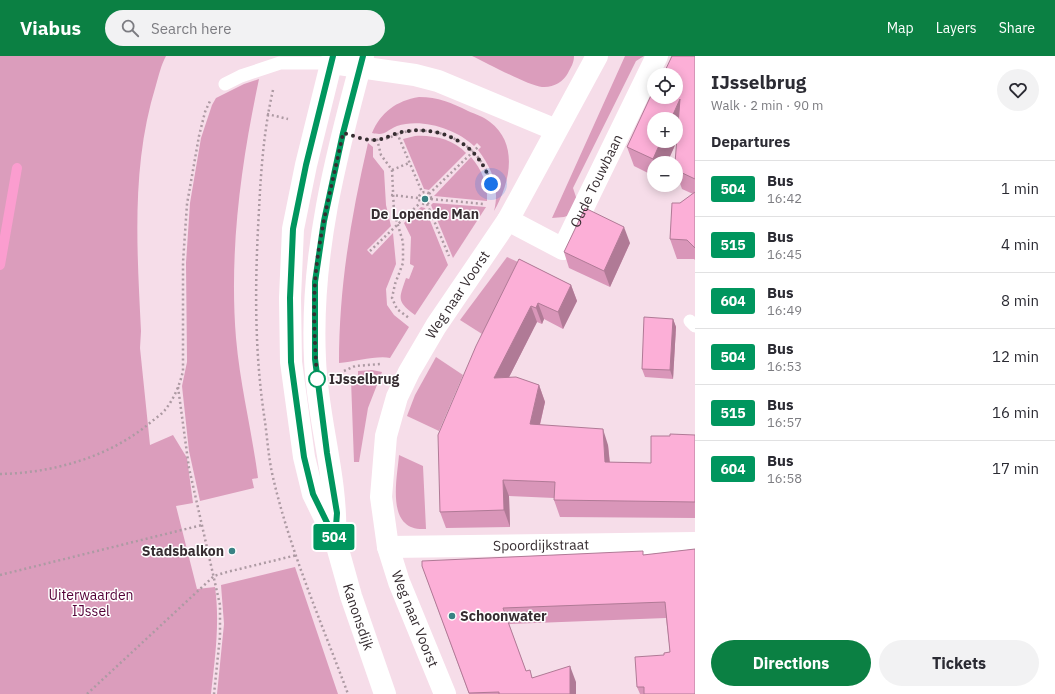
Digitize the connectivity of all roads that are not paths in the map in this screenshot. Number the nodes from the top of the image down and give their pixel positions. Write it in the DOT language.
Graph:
graph roads {
  1 [pos="597,56"];
  2 [pos="657,56"];
  3 [pos="333,59"];
  4 [pos="362,61"];
  5 [pos="225,84"];
  6 [pos="556,130"];
  7 [pos="508,220"];
  8 [pos="335,539"];
  9 [pos="695,543"];
  10 [pos="388,547"];
  11 [pos="385,694"];
  12 [pos="445,694"];
  1 -- 6 [label="street, Weg naar Voorst"];
  2 -- 7 [label="street, Oude Touwbaan"];
  3 -- 4 [label="street"];
  3 -- 5 [label="lane"];
  3 -- 8 [label="street, Kanonsdijk"];
  4 -- 6 [label="street"];
  4 -- 8 [label="street, Kanonsdijk"];
  6 -- 7 [label="street, Weg naar Voorst"];
  7 -- 10 [label="street, Weg naar Voorst"];
  8 -- 11 [label="street, Kanonsdijk"];
  9 -- 10 [label="street, Spoordijkstraat"];
  10 -- 12 [label="street, Weg naar Voorst"];
}
